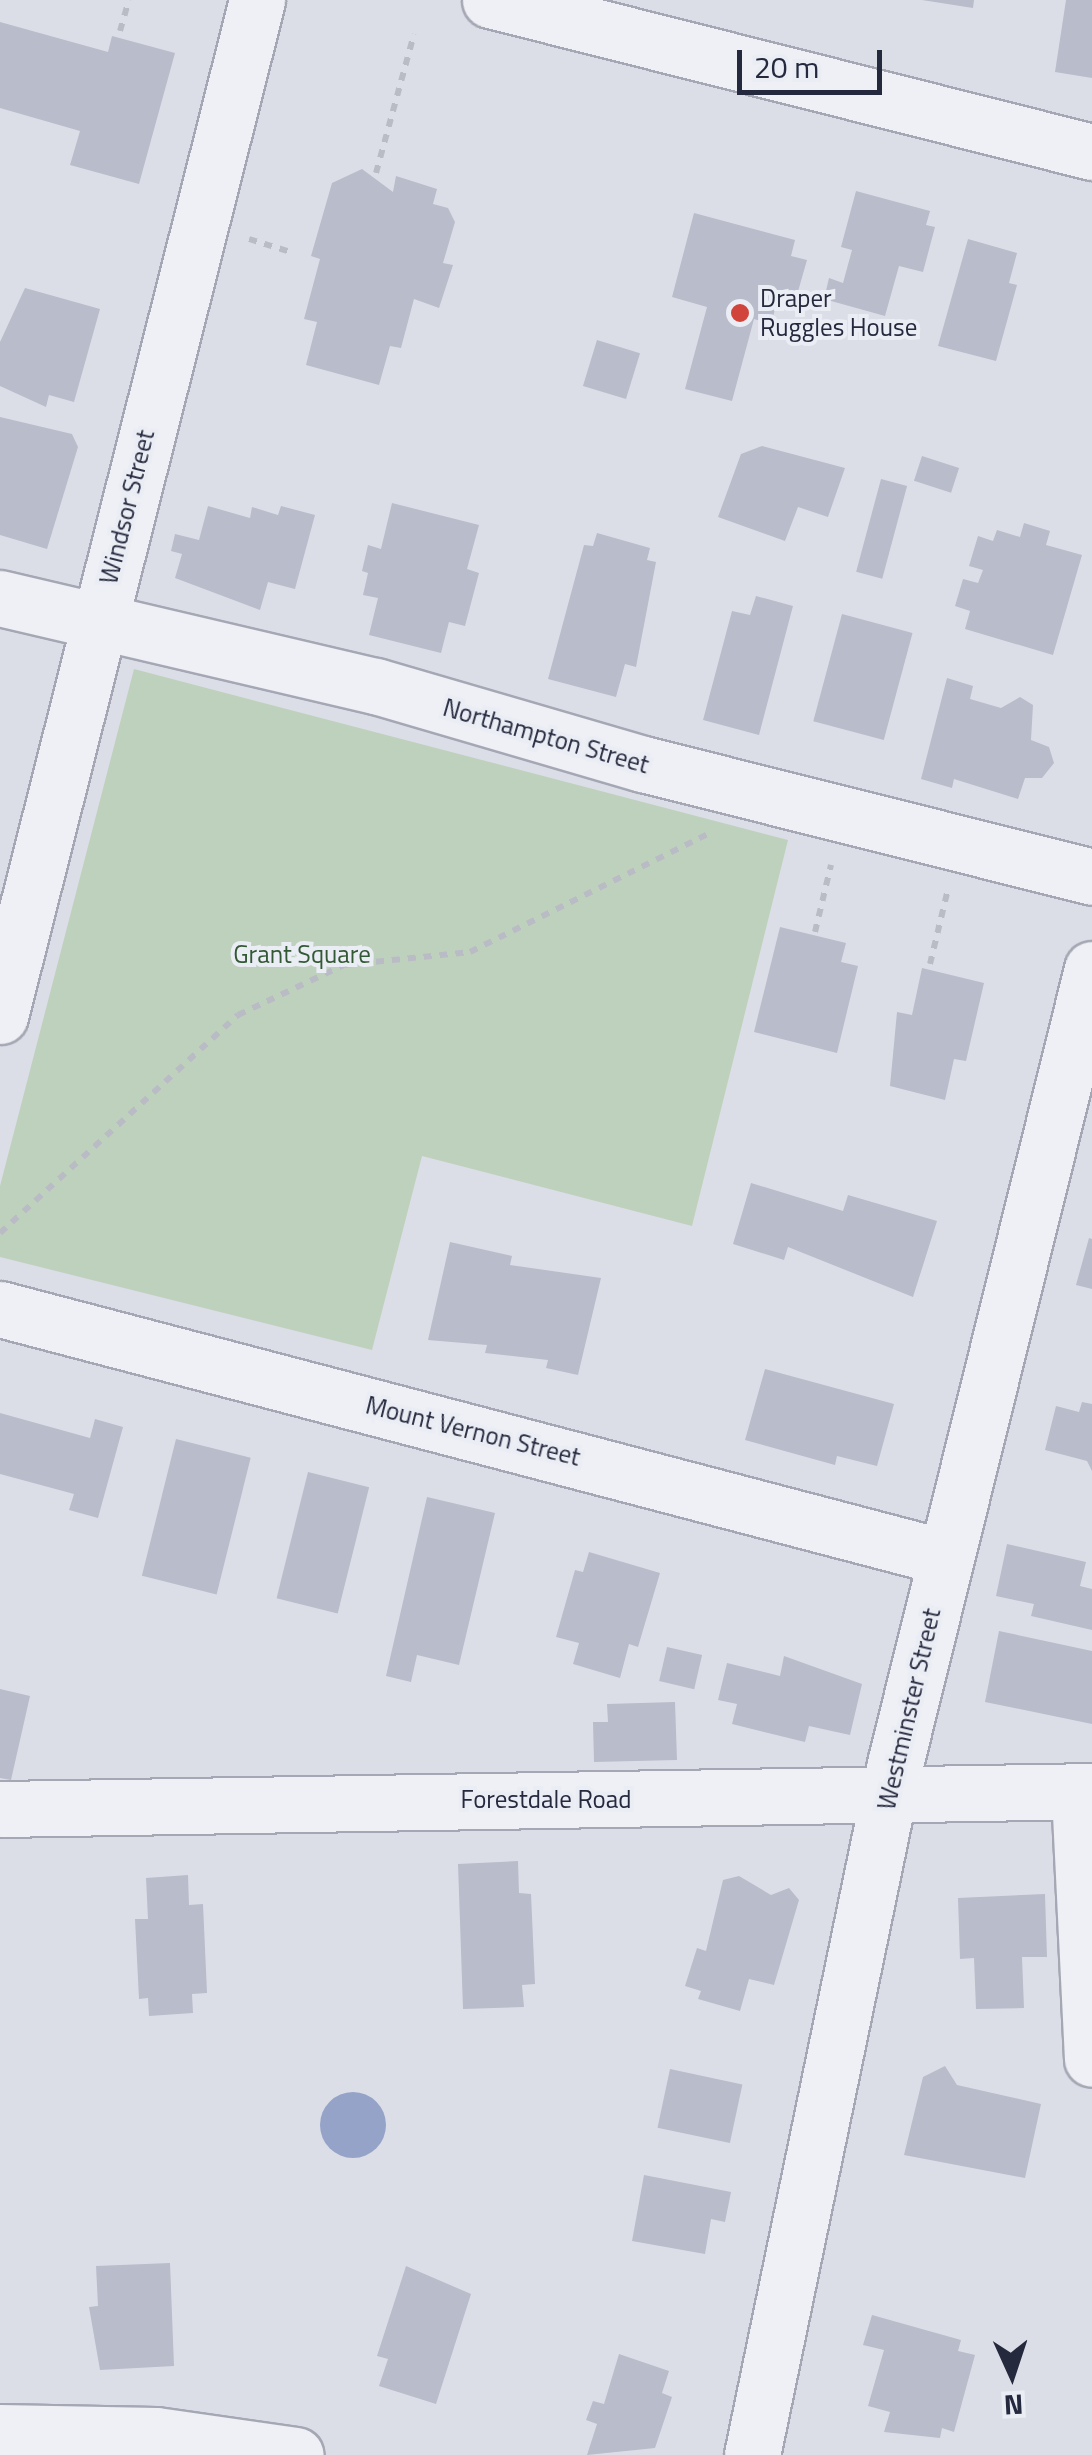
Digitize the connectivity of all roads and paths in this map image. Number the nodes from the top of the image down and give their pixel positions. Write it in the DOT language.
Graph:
graph roads {
  1 [pos="129,0"];
  2 [pos="257,0"];
  3 [pos="490,0"];
  4 [pos="120,31"];
  5 [pos="414,34"];
  6 [pos="1092,152"];
  7 [pos="376,173"];
  8 [pos="236,235"];
  9 [pos="291,252"];
  10 [pos="0,598"];
  11 [pos="99,622"];
  12 [pos="789,799"];
  13 [pos="834,853"];
  14 [pos="1092,877"];
  15 [pos="949,884"];
  16 [pos="815,932"];
  17 [pos="930,964"];
  18 [pos="1092,968"];
  19 [pos="0,1016"];
  20 [pos="0,1232"];
  21 [pos="0,1309"];
  22 [pos="944,1557"];
  23 [pos="1085,1792"];
  24 [pos="888,1797"];
  25 [pos="0,1809"];
  26 [pos="1092,2058"];
  27 [pos="0,2432"];
  28 [pos="296,2455"];
  29 [pos="752,2455"];
  1 -- 4 [label="path"];
  2 -- 11 [label="street, Windsor Street"];
  3 -- 6 [label="street"];
  5 -- 7 [label="path"];
  8 -- 9 [label="path"];
  10 -- 11 [label="street, Northampton Street"];
  11 -- 12 [label="street, Northampton Street"];
  11 -- 19 [label="street, Windsor Street"];
  12 -- 14 [label="street, Northampton Street"];
  12 -- 20 [label="path"];
  13 -- 16 [label="path"];
  15 -- 17 [label="path"];
  18 -- 22 [label="street, Westminster Street"];
  21 -- 22 [label="street, Mount Vernon Street"];
  22 -- 24 [label="street, Westminster Street"];
  23 -- 24 [label="street, Forestdale Road"];
  23 -- 26 [label="street"];
  24 -- 25 [label="street, Forestdale Road"];
  24 -- 29 [label="street, Westminster Street"];
  27 -- 28 [label="street"];
}
